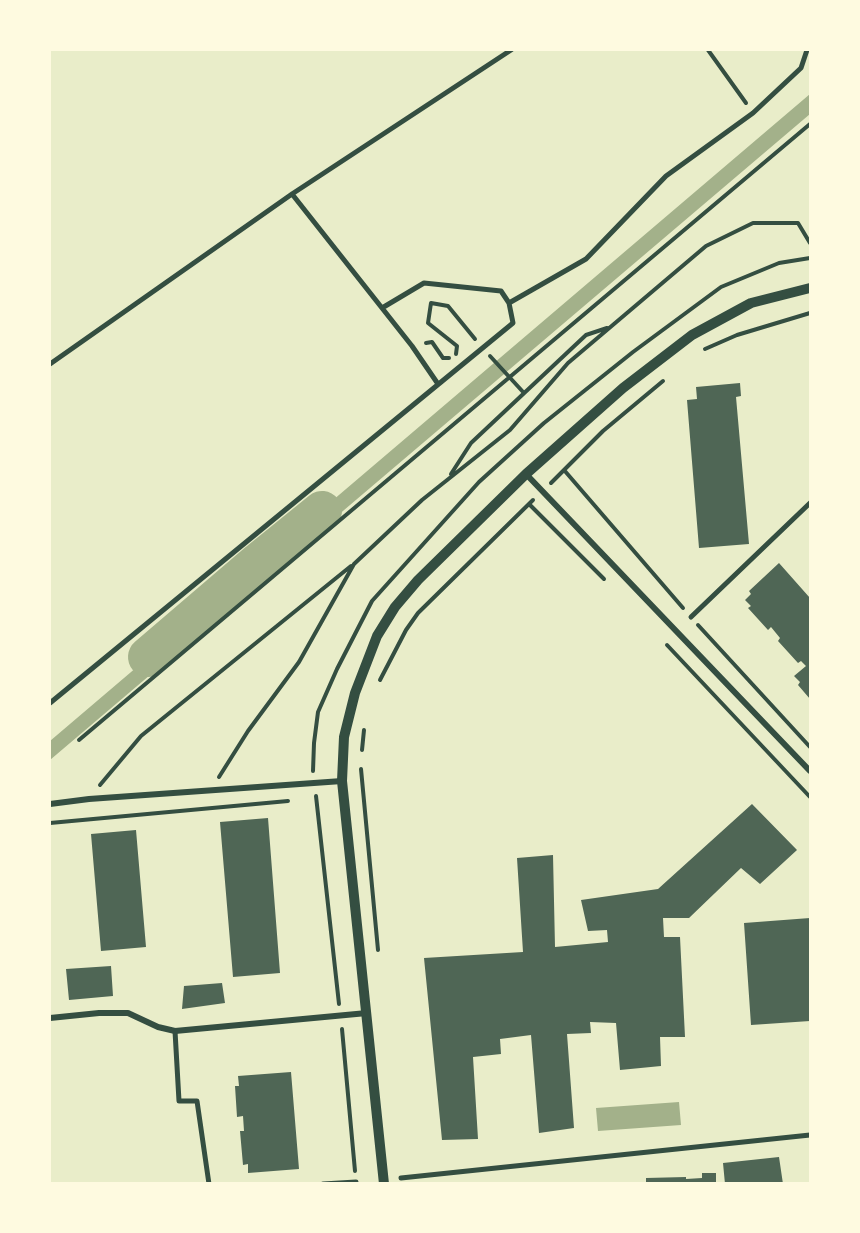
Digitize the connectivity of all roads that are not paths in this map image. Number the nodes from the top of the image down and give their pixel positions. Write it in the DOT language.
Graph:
graph roads {
  1 [pos="511,50"];
  2 [pos="807,50"];
  3 [pos="292,194"];
  4 [pos="810,288"];
  5 [pos="509,303"];
  6 [pos="382,308"];
  7 [pos="50,364"];
  8 [pos="438,384"];
  9 [pos="526,474"];
  10 [pos="810,503"];
  11 [pos="691,617"];
  12 [pos="50,703"];
  13 [pos="810,771"];
  14 [pos="342,781"];
  15 [pos="50,804"];
  16 [pos="367,1013"];
  17 [pos="50,1018"];
  18 [pos="175,1032"];
  19 [pos="810,1135"];
  20 [pos="401,1178"];
  21 [pos="356,1182"];
  22 [pos="209,1184"];
  23 [pos="323,1184"];
  24 [pos="384,1184"];
  1 -- 3 [label="street"];
  2 -- 5 [label="street"];
  3 -- 6 [label="street"];
  3 -- 7 [label="street"];
  4 -- 9 [label="street"];
  5 -- 6 [label="street"];
  5 -- 8 [label="street"];
  6 -- 8 [label="street"];
  8 -- 12 [label="street"];
  9 -- 13 [label="street"];
  9 -- 14 [label="street"];
  10 -- 11 [label="street"];
  14 -- 15 [label="street"];
  14 -- 16 [label="street"];
  16 -- 18 [label="street"];
  16 -- 24 [label="street"];
  17 -- 18 [label="street"];
  18 -- 22 [label="street"];
  19 -- 20 [label="street"];
  21 -- 23 [label="street"];
}
